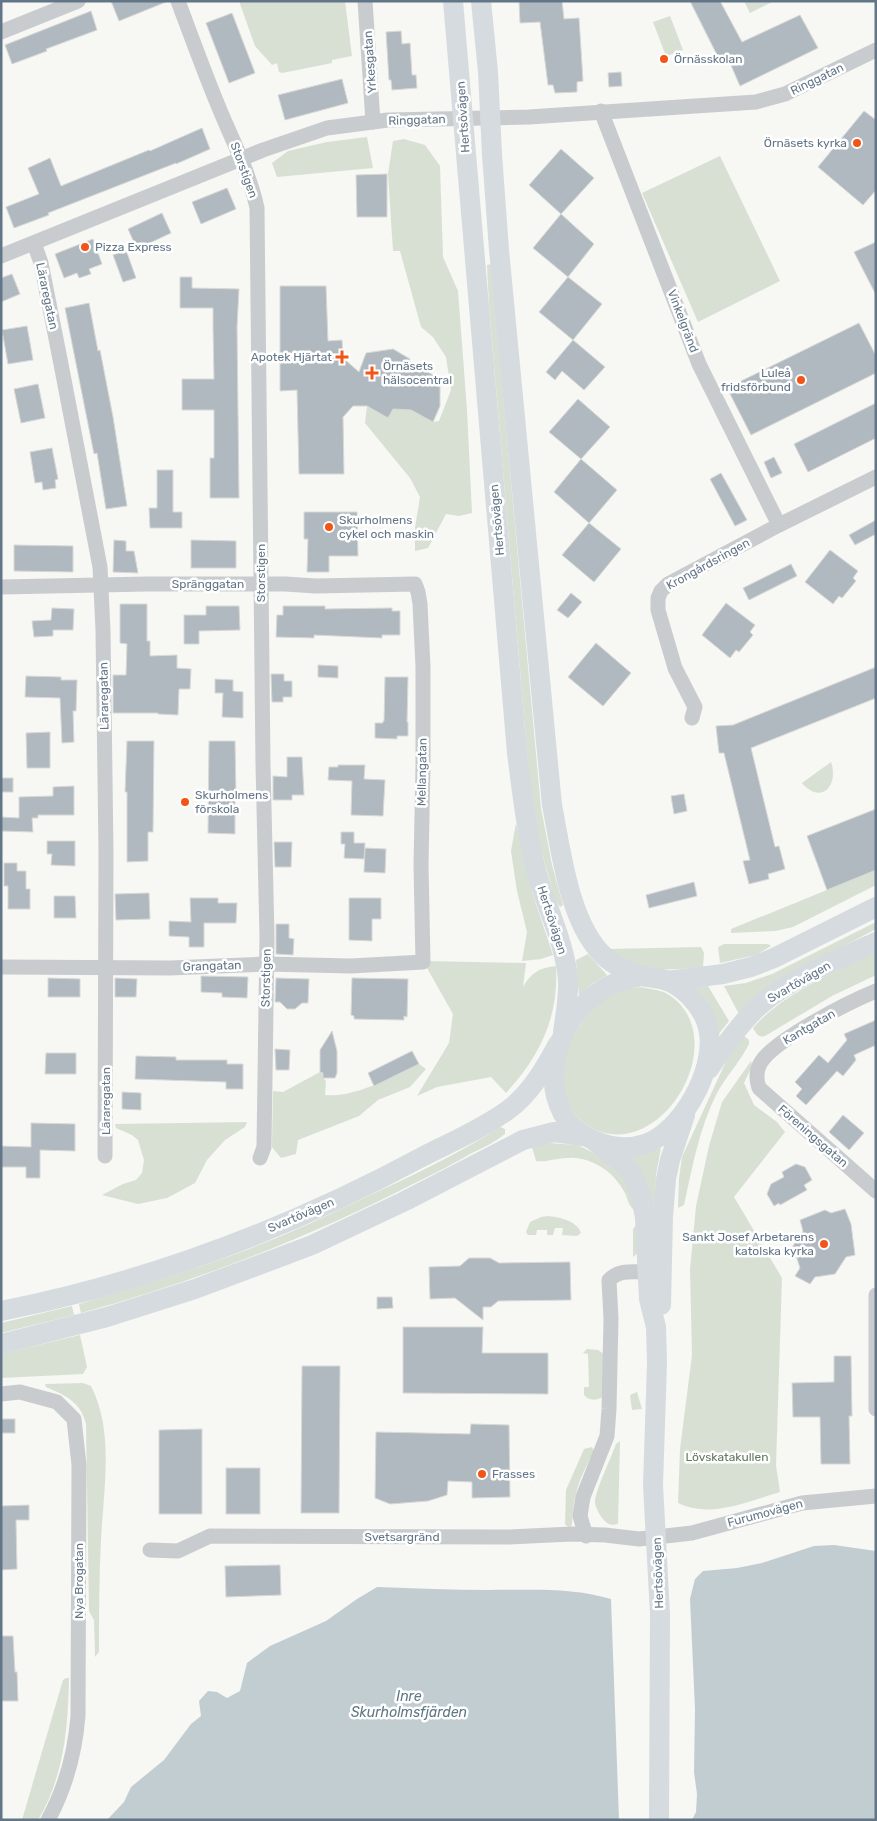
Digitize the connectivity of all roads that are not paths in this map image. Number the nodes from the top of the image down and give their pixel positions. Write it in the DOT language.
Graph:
graph roads {
  1 [pos="78,1"];
  2 [pos="178,1"];
  3 [pos="366,1"];
  4 [pos="452,1"];
  5 [pos="481,1"];
  6 [pos="1,32"];
  7 [pos="876,50"];
  8 [pos="601,111"];
  9 [pos="490,117"];
  10 [pos="463,118"];
  11 [pos="373,122"];
  12 [pos="241,159"];
  13 [pos="34,243"];
  14 [pos="1,256"];
  15 [pos="876,477"];
  16 [pos="779,525"];
  17 [pos="261,584"];
  18 [pos="415,584"];
  19 [pos="101,585"];
  20 [pos="1,587"];
  21 [pos="692,718"];
  22 [pos="876,907"];
  23 [pos="876,942"];
  24 [pos="423,962"];
  25 [pos="266,964"];
  26 [pos="1,967"];
  27 [pos="105,968"];
  28 [pos="642,976"];
  29 [pos="667,981"];
  30 [pos="876,991"];
  31 [pos="561,1039"];
  32 [pos="757,1077"];
  33 [pos="695,1094"];
  34 [pos="588,1138"];
  35 [pos="105,1156"];
  36 [pos="260,1158"];
  37 [pos="876,1191"];
  38 [pos="648,1272"];
  39 [pos="876,1295"];
  40 [pos="1,1311"];
  41 [pos="656,1327"];
  42 [pos="1,1344"];
  43 [pos="1,1394"];
  44 [pos="876,1409"];
  45 [pos="876,1496"];
  46 [pos="586,1536"];
  47 [pos="656,1537"];
  48 [pos="150,1550"];
  49 [pos="48,1820"];
  50 [pos="659,1820"];
  1 -- 6 [label="street"];
  2 -- 12 [label="street, Storstigen"];
  3 -- 11 [label="street, Yrkesgatan"];
  4 -- 10 [label="main road, Hertsövägen"];
  5 -- 9 [label="main road, Hertsövägen"];
  7 -- 8 [label="street, Ringgatan"];
  8 -- 9 [label="street, Ringgatan"];
  8 -- 16 [label="street, Vinkelgränd"];
  9 -- 10 [label="street, Ringgatan"];
  9 -- 28 [label="main road, Hertsövägen"];
  10 -- 11 [label="street, Ringgatan"];
  10 -- 31 [label="main road, Hertsövägen"];
  11 -- 12 [label="street, Ringgatan"];
  12 -- 13 [label="street, Ringgatan"];
  12 -- 17 [label="street, Storstigen"];
  13 -- 14 [label="street, Ringgatan"];
  13 -- 19 [label="street, Läraregatan"];
  15 -- 16 [label="street, Krongårdsringen"];
  16 -- 21 [label="street, Krongårdsringen"];
  17 -- 18 [label="street, Spränggatan"];
  17 -- 19 [label="street, Spränggatan"];
  17 -- 25 [label="street, Storstigen"];
  18 -- 24 [label="street, Mellangatan"];
  19 -- 20 [label="street, Spränggatan"];
  19 -- 27 [label="street, Läraregatan"];
  22 -- 29 [label="main road"];
  23 -- 33 [label="main road, Svartövägen"];
  24 -- 25 [label="street, Grangatan"];
  25 -- 27 [label="street, Grangatan"];
  25 -- 36 [label="street, Storstigen"];
  26 -- 27 [label="street, Grangatan"];
  27 -- 35 [label="street, Läraregatan"];
  28 -- 29 [label="main road"];
  28 -- 31 [label="main road"];
  29 -- 33 [label="main road"];
  30 -- 32 [label="street, Kantgatan"];
  31 -- 34 [label="main road"];
  31 -- 40 [label="main road, Svartövägen"];
  32 -- 37 [label="street, Föreningsgatan"];
  33 -- 34 [label="main road"];
  33 -- 41 [label="main road, Hertsövägen"];
  34 -- 38 [label="main road, Hertsövägen"];
  34 -- 42 [label="main road"];
  38 -- 41 [label="main road, Hertsövägen"];
  38 -- 46 [label="street"];
  39 -- 44 [label="street"];
  41 -- 47 [label="main road, Hertsövägen"];
  43 -- 49 [label="street, Nya Brogatan"];
  45 -- 47 [label="street, Furumovägen"];
  46 -- 47 [label="street, Svetsargränd"];
  46 -- 48 [label="street, Svetsargränd"];
  47 -- 50 [label="main road, Hertsövägen"];
}
